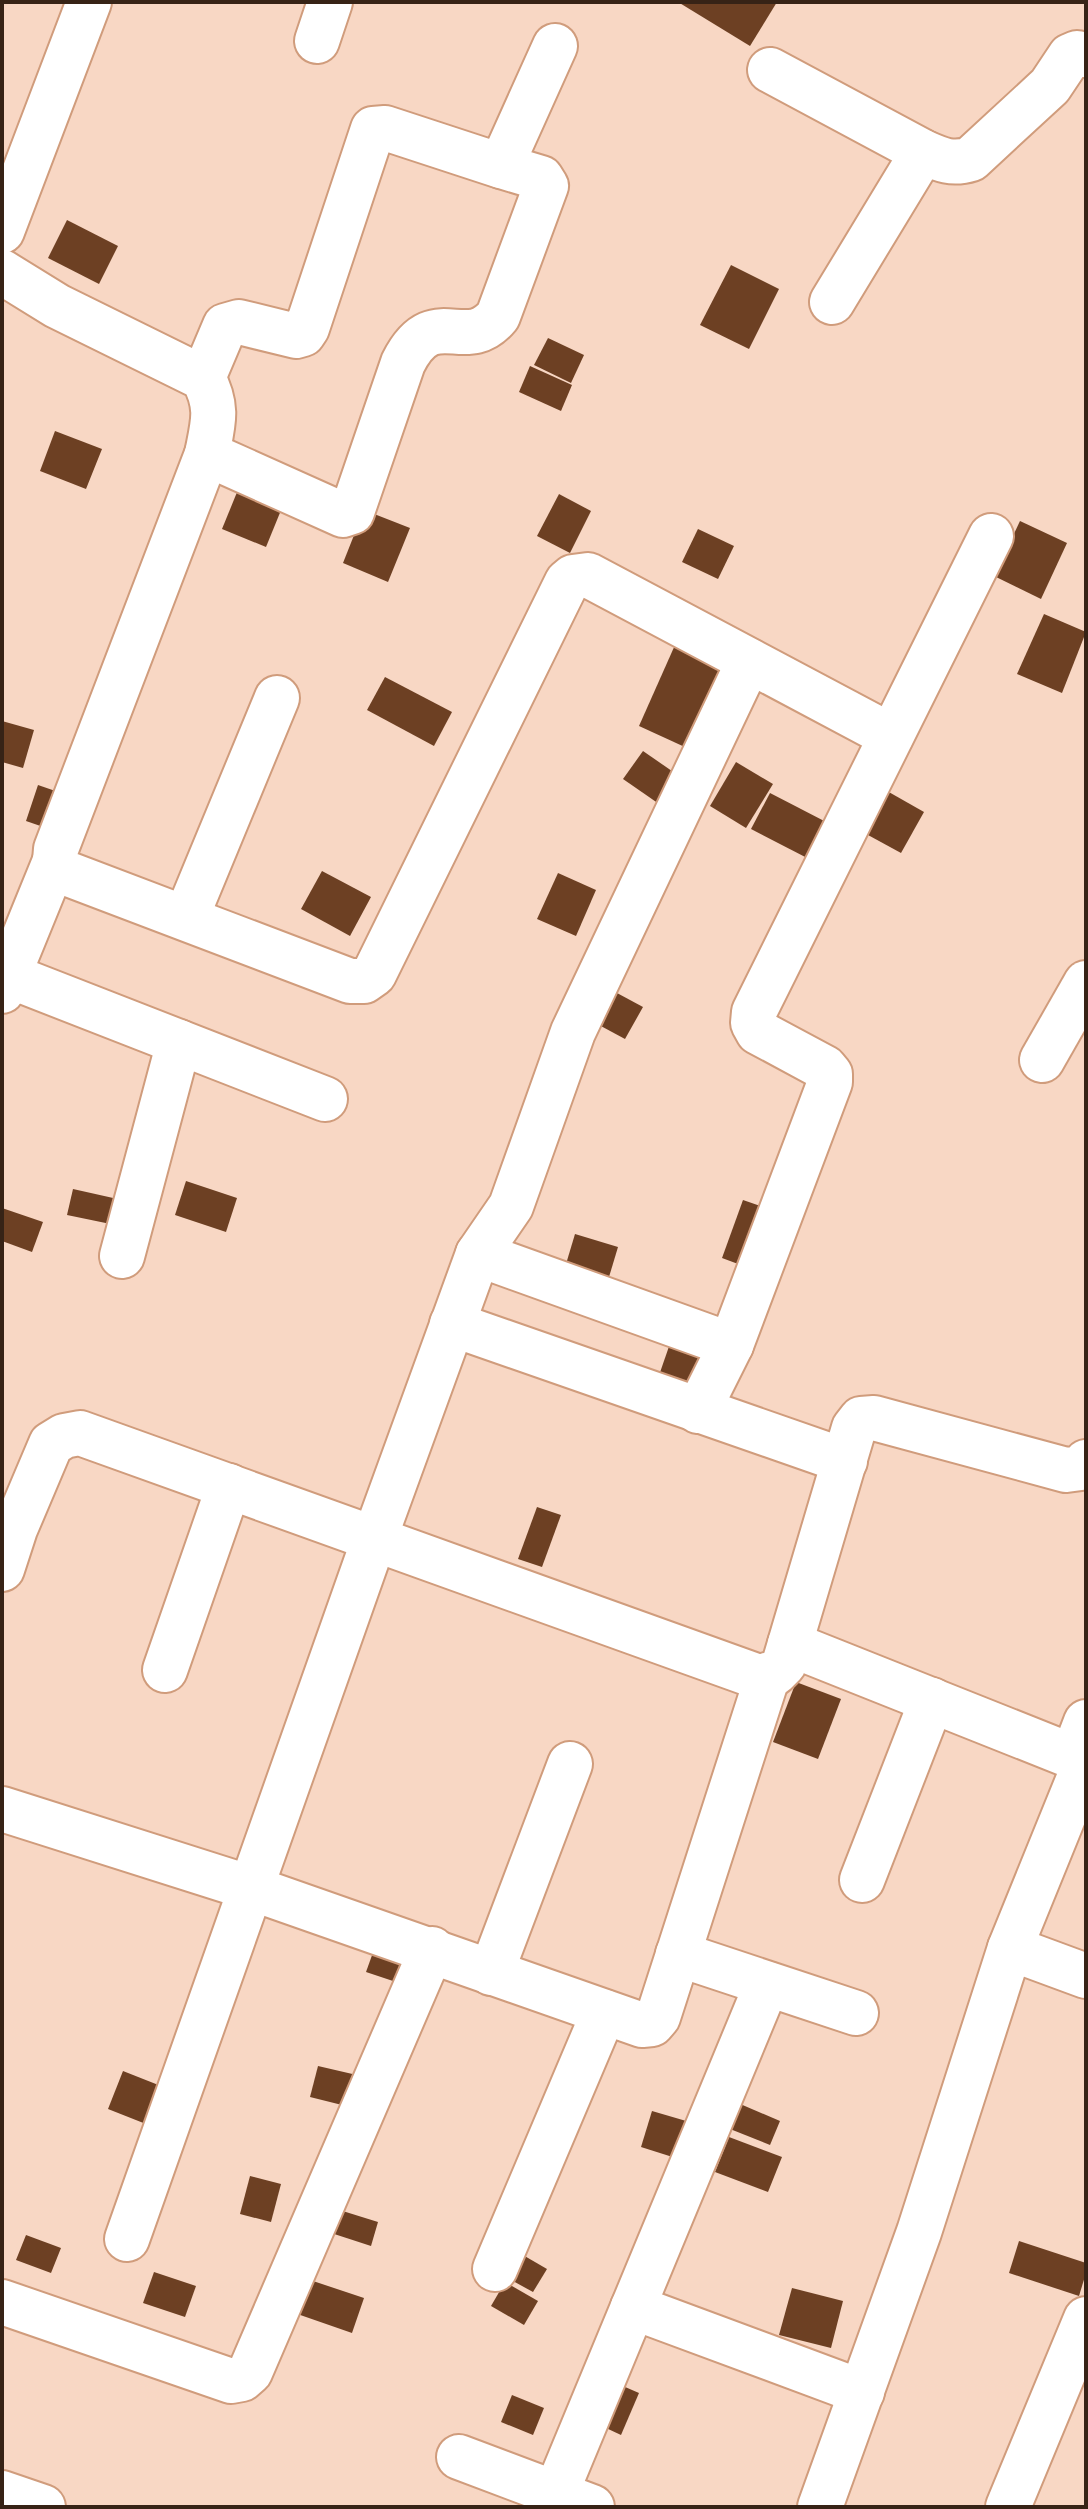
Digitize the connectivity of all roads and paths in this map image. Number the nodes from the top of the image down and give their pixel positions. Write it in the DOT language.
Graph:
graph roads {
  1 [pos="89,2"];
  2 [pos="555,46"];
  3 [pos="1086,55"];
  4 [pos="770,70"];
  5 [pos="923,152"];
  6 [pos="501,166"];
  7 [pos="2,231"];
  8 [pos="2,272"];
  9 [pos="832,302"];
  10 [pos="203,378"];
  11 [pos="207,454"];
  12 [pos="991,536"];
  13 [pos="749,661"];
  14 [pos="277,698"];
  15 [pos="891,736"];
  16 [pos="55,861"];
  17 [pos="186,918"];
  18 [pos="4,980"];
  19 [pos="1086,983"];
  20 [pos="179,1042"];
  21 [pos="1042,1060"];
  22 [pos="325,1099"];
  23 [pos="478,1254"];
  24 [pos="122,1256"];
  25 [pos="452,1324"];
  26 [pos="731,1345"];
  27 [pos="698,1411"];
  28 [pos="845,1461"];
  29 [pos="1086,1462"];
  30 [pos="229,1486"];
  31 [pos="16,1491"];
  32 [pos="375,1537"];
  33 [pos="2,1569"];
  34 [pos="779,1659"];
  35 [pos="165,1670"];
  36 [pos="932,1700"];
  37 [pos="1082,1750"];
  38 [pos="570,1764"];
  39 [pos="2,1809"];
  40 [pos="862,1880"];
  41 [pos="251,1888"];
  42 [pos="1010,1948"];
  43 [pos="432,1949"];
  44 [pos="678,1954"];
  45 [pos="491,1973"];
  46 [pos="1086,1976"];
  47 [pos="767,1984"];
  48 [pos="604,2012"];
  49 [pos="856,2013"];
  50 [pos="127,2239"];
  51 [pos="495,2269"];
  52 [pos="2,2302"];
  53 [pos="633,2307"];
  54 [pos="1086,2319"];
  55 [pos="862,2392"];
  56 [pos="459,2457"];
  57 [pos="2,2493"];
  58 [pos="574,2500"];
  59 [pos="43,2507"];
  60 [pos="820,2507"];
  61 [pos="1008,2507"];
  1 -- 7 [label="street"];
  2 -- 6 [label="street"];
  3 -- 5 [label="street"];
  4 -- 5 [label="street"];
  5 -- 9 [label="street"];
  6 -- 10 [label="street"];
  6 -- 11 [label="street"];
  8 -- 10 [label="street"];
  10 -- 11 [label="street"];
  11 -- 16 [label="street"];
  12 -- 15 [label="street"];
  13 -- 15 [label="street"];
  13 -- 17 [label="street"];
  13 -- 23 [label="street"];
  14 -- 17 [label="street"];
  15 -- 26 [label="street"];
  16 -- 17 [label="street"];
  16 -- 18 [label="street"];
  18 -- 20 [label="street"];
  19 -- 21 [label="street"];
  20 -- 22 [label="street"];
  20 -- 24 [label="street"];
  23 -- 25 [label="street"];
  23 -- 26 [label="street"];
  25 -- 27 [label="street"];
  25 -- 32 [label="street"];
  26 -- 27 [label="street"];
  27 -- 28 [label="street"];
  28 -- 29 [label="street"];
  28 -- 34 [label="street"];
  30 -- 31 [label="street"];
  30 -- 32 [label="street"];
  30 -- 35 [label="street"];
  31 -- 33 [label="street"];
  32 -- 34 [label="street"];
  32 -- 41 [label="street"];
  34 -- 36 [label="street"];
  34 -- 44 [label="street"];
  36 -- 37 [label="street"];
  36 -- 40 [label="street"];
  37 -- 42 [label="street"];
  38 -- 45 [label="street"];
  39 -- 41 [label="street"];
  41 -- 43 [label="street"];
  41 -- 50 [label="street"];
  42 -- 46 [label="street"];
  42 -- 55 [label="street"];
  43 -- 45 [label="street"];
  43 -- 52 [label="street"];
  44 -- 47 [label="street"];
  44 -- 48 [label="street"];
  45 -- 48 [label="street"];
  47 -- 49 [label="street"];
  47 -- 53 [label="street"];
  48 -- 51 [label="street"];
  53 -- 55 [label="street"];
  53 -- 58 [label="street"];
  54 -- 61 [label="street"];
  55 -- 60 [label="street"];
  56 -- 58 [label="street"];
  57 -- 59 [label="street"];
}
